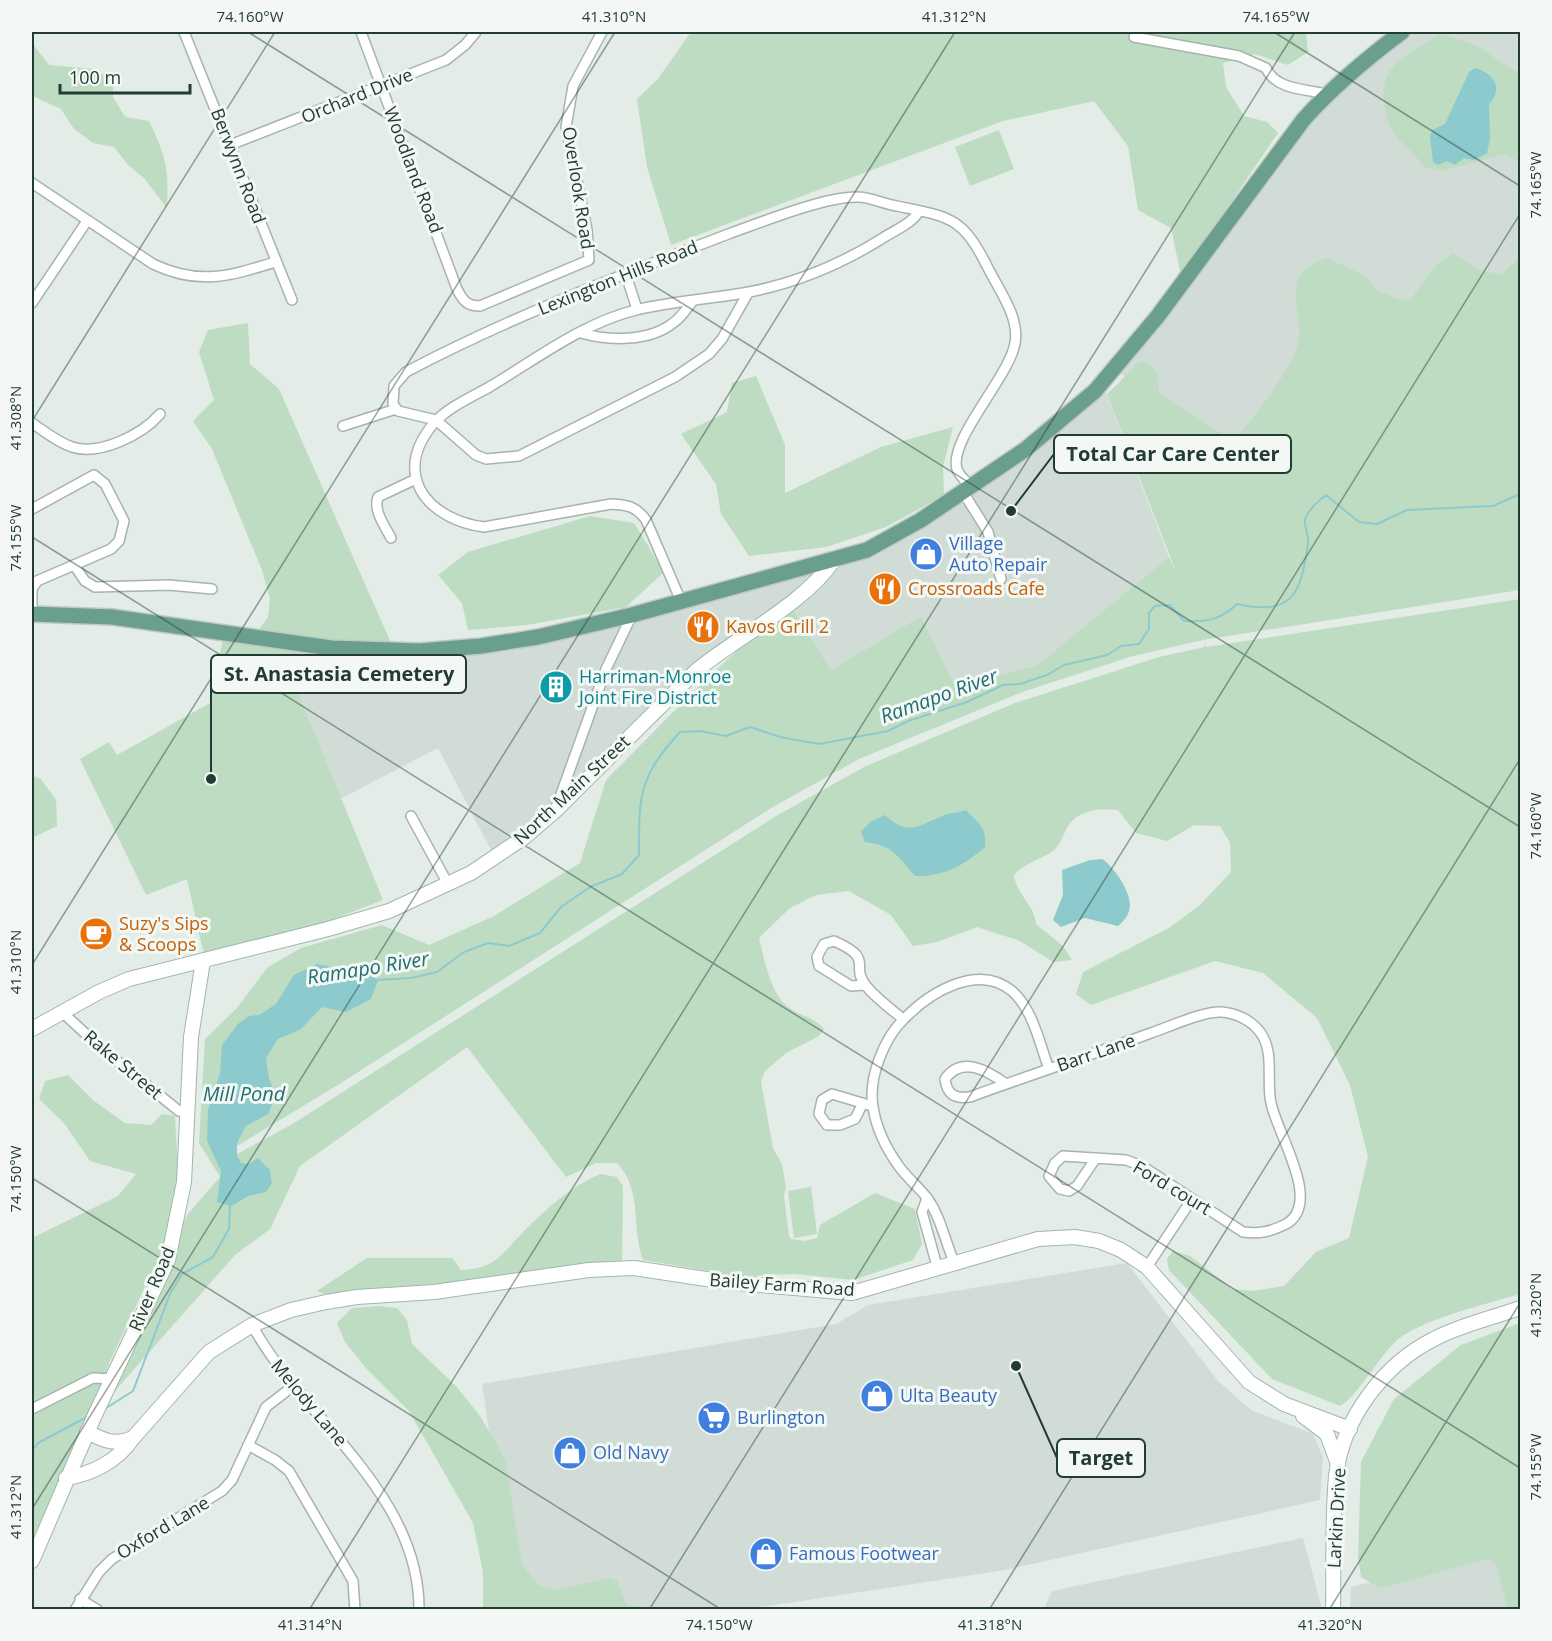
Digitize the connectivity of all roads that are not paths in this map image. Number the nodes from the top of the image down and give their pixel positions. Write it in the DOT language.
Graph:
graph roads {
  1 [pos="184,32"];
  2 [pos="361,32"];
  3 [pos="476,32"];
  4 [pos="603,32"];
  5 [pos="1402,32"];
  6 [pos="1134,37"];
  7 [pos="381,87"];
  8 [pos="1327,94"];
  9 [pos="230,145"];
  10 [pos="32,183"];
  11 [pos="919,211"];
  12 [pos="87,221"];
  13 [pos="275,262"];
  14 [pos="626,275"];
  15 [pos="748,292"];
  16 [pos="292,300"];
  17 [pos="692,302"];
  18 [pos="32,303"];
  19 [pos="470,306"];
  20 [pos="636,309"];
  21 [pos="582,333"];
  22 [pos="396,409"];
  23 [pos="160,414"];
  24 [pos="436,420"];
  25 [pos="32,423"];
  26 [pos="343,426"];
  27 [pos="416,479"];
  28 [pos="967,489"];
  29 [pos="32,509"];
  30 [pos="391,538"];
  31 [pos="833,561"];
  32 [pos="74,565"];
  33 [pos="1001,579"];
  34 [pos="212,589"];
  35 [pos="681,601"];
  36 [pos="32,614"];
  37 [pos="632,615"];
  38 [pos="555,811"];
  39 [pos="411,816"];
  40 [pos="448,884"];
  41 [pos="203,961"];
  42 [pos="865,985"];
  43 [pos="62,1012"];
  44 [pos="903,1019"];
  45 [pos="32,1029"];
  46 [pos="1049,1069"];
  47 [pos="1006,1084"];
  48 [pos="867,1104"];
  49 [pos="187,1112"];
  50 [pos="1096,1158"];
  51 [pos="927,1198"];
  52 [pos="1192,1199"];
  53 [pos="1243,1232"];
  54 [pos="954,1262"];
  55 [pos="937,1266"];
  56 [pos="1147,1267"];
  57 [pos="1521,1308"];
  58 [pos="252,1325"];
  59 [pos="110,1384"];
  60 [pos="292,1388"];
  61 [pos="1284,1404"];
  62 [pos="32,1409"];
  63 [pos="1350,1429"];
  64 [pos="87,1432"];
  65 [pos="133,1438"];
  66 [pos="248,1445"];
  67 [pos="1338,1466"];
  68 [pos="66,1478"];
  69 [pos="32,1561"];
  70 [pos="80,1599"];
  71 [pos="75,1610"];
  72 [pos="98,1610"];
  73 [pos="355,1610"];
  74 [pos="419,1610"];
  75 [pos="1333,1610"];
  1 -- 9 [label="street, Berwynn Road"];
  2 -- 7 [label="street, Woodland Road"];
  3 -- 7 [label="street, Orchard Drive"];
  4 -- 19 [label="street, Overlook Road"];
  5 -- 8 [label="main road"];
  6 -- 8 [label="street"];
  7 -- 9 [label="street, Orchard Drive"];
  7 -- 19 [label="street, Woodland Road"];
  8 -- 28 [label="main road"];
  9 -- 13 [label="street, Berwynn Road"];
  10 -- 12 [label="street"];
  11 -- 14 [label="street, Lexington Hills Road"];
  11 -- 15 [label="street, Lexington Hills Road"];
  11 -- 28 [label="street, Lexington Hills Road"];
  12 -- 13 [label="street"];
  12 -- 18 [label="street"];
  13 -- 16 [label="street, Berwynn Road"];
  14 -- 20 [label="street"];
  14 -- 22 [label="street, Lexington Hills Road"];
  15 -- 17 [label="street, Lexington Hills Road"];
  15 -- 24 [label="street"];
  17 -- 20 [label="street, Lexington Hills Road"];
  17 -- 21 [label="street, Lexington Hills Road"];
  20 -- 21 [label="street, Lexington Hills Road"];
  21 -- 24 [label="street, Lexington Hills Road"];
  22 -- 24 [label="street"];
  22 -- 26 [label="street"];
  23 -- 25 [label="street"];
  24 -- 27 [label="street, Lexington Hills Road"];
  27 -- 30 [label="street"];
  27 -- 35 [label="street"];
  28 -- 31 [label="main road"];
  28 -- 33 [label="street, Lexington Hills Road"];
  29 -- 32 [label="street"];
  31 -- 35 [label="main road"];
  31 -- 38 [label="street, North Main Street"];
  32 -- 34 [label="street"];
  32 -- 36 [label="street"];
  35 -- 37 [label="main road"];
  36 -- 37 [label="main road"];
  37 -- 38 [label="street"];
  38 -- 40 [label="street, North Main Street"];
  39 -- 40 [label="street"];
  40 -- 41 [label="street, North Main Street"];
  41 -- 43 [label="street, North Main Street"];
  41 -- 49 [label="street, River Road"];
  42 -- 42 [label="street"];
  42 -- 44 [label="street"];
  43 -- 45 [label="street, North Main Street"];
  43 -- 49 [label="street, Rake Street"];
  44 -- 46 [label="street, Barr Lane"];
  44 -- 48 [label="street, Barr Lane"];
  46 -- 47 [label="street"];
  46 -- 53 [label="street, Barr Lane"];
  47 -- 47 [label="street"];
  48 -- 48 [label="street"];
  48 -- 51 [label="street, Barr Lane"];
  49 -- 59 [label="street, River Road"];
  50 -- 50 [label="street, Ford court"];
  50 -- 52 [label="street, Ford court"];
  51 -- 54 [label="street, Barr Lane"];
  51 -- 55 [label="street"];
  52 -- 53 [label="street, Ford court"];
  52 -- 56 [label="street"];
  54 -- 55 [label="street, Bailey Farm Road"];
  54 -- 56 [label="street, Bailey Farm Road"];
  55 -- 58 [label="street, Bailey Farm Road"];
  56 -- 61 [label="street, Bailey Farm Road"];
  57 -- 63 [label="street, Larkin Drive"];
  58 -- 60 [label="street, Melody Lane"];
  58 -- 65 [label="street"];
  59 -- 62 [label="street"];
  59 -- 64 [label="street, River Road"];
  60 -- 66 [label="street, Oxford Lane"];
  60 -- 74 [label="street, Melody Lane"];
  61 -- 63 [label="street, Bailey Farm Road"];
  61 -- 67 [label="street"];
  63 -- 67 [label="street, Larkin Drive"];
  64 -- 65 [label="street"];
  64 -- 68 [label="street, River Road"];
  65 -- 68 [label="street"];
  66 -- 70 [label="street, Oxford Lane"];
  66 -- 73 [label="street"];
  67 -- 75 [label="street, Larkin Drive"];
  68 -- 69 [label="street, River Road"];
  70 -- 71 [label="street, Oxford Lane"];
  70 -- 72 [label="street"];
}
